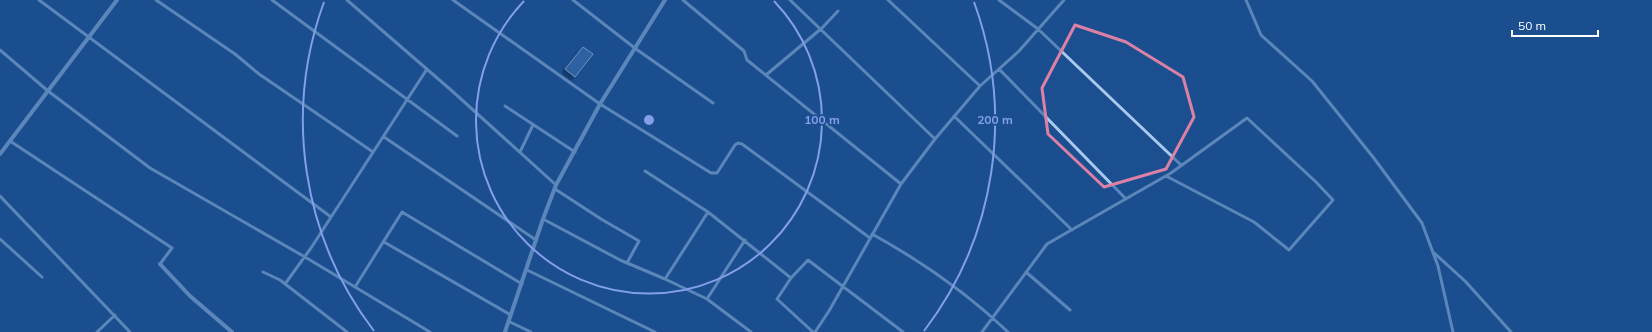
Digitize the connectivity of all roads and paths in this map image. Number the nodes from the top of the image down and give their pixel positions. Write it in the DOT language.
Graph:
graph roads {
  1 [pos="39,0"];
  2 [pos="117,0"];
  3 [pos="156,0"];
  4 [pos="272,0"];
  5 [pos="347,0"];
  6 [pos="453,0"];
  7 [pos="573,0"];
  8 [pos="665,0"];
  9 [pos="683,0"];
  10 [pos="790,0"];
  11 [pos="888,0"];
  12 [pos="999,0"];
  13 [pos="1064,0"];
  14 [pos="1246,0"];
  15 [pos="838,11"];
  16 [pos="822,28"];
  17 [pos="1038,29"];
  18 [pos="89,37"];
  19 [pos="636,48"];
  20 [pos="0,50"];
  21 [pos="427,69"];
  22 [pos="999,69"];
  23 [pos="766,75"];
  24 [pos="980,86"];
  25 [pos="48,91"];
  26 [pos="407,101"];
  27 [pos="713,103"];
  28 [pos="600,104"];
  29 [pos="505,106"];
  30 [pos="954,116"];
  31 [pos="533,125"];
  32 [pos="457,136"];
  33 [pos="384,137"];
  34 [pos="935,139"];
  35 [pos="10,141"];
  36 [pos="1,151"];
  37 [pos="374,152"];
  38 [pos="520,152"];
  39 [pos="575,152"];
  40 [pos="1181,165"];
  41 [pos="645,171"];
  42 [pos="1166,176"];
  43 [pos="901,184"];
  44 [pos="556,187"];
  45 [pos="0,196"];
  46 [pos="1126,199"];
  47 [pos="708,212"];
  48 [pos="331,217"];
  49 [pos="543,219"];
  50 [pos="1072,230"];
  51 [pos="872,234"];
  52 [pos="870,238"];
  53 [pos="0,239"];
  54 [pos="536,240"];
  55 [pos="745,240"];
  56 [pos="384,242"];
  57 [pos="1432,250"];
  58 [pos="305,257"];
  59 [pos="626,263"];
  60 [pos="160,264"];
  61 [pos="527,270"];
  62 [pos="263,272"];
  63 [pos="1026,272"];
  64 [pos="42,278"];
  65 [pos="791,278"];
  66 [pos="665,279"];
  67 [pos="285,284"];
  68 [pos="522,285"];
  69 [pos="355,286"];
  70 [pos="842,288"];
  71 [pos="707,299"];
  72 [pos="1070,310"];
  73 [pos="116,315"];
  74 [pos="511,315"];
  75 [pos="992,317"];
  76 [pos="510,322"];
  77 [pos="98,332"];
  78 [pos="130,332"];
  79 [pos="232,332"];
  80 [pos="347,332"];
  81 [pos="430,332"];
  82 [pos="505,332"];
  83 [pos="531,332"];
  84 [pos="655,332"];
  85 [pos="751,332"];
  86 [pos="814,332"];
  87 [pos="903,332"];
  88 [pos="982,332"];
  89 [pos="1008,332"];
  90 [pos="1453,332"];
  91 [pos="1511,332"];
  1 -- 18 [label="lane"];
  2 -- 18 [label="street"];
  3 -- 37 [label="lane"];
  4 -- 26 [label="lane"];
  5 -- 21 [label="lane"];
  6 -- 28 [label="lane"];
  7 -- 19 [label="lane"];
  8 -- 19 [label="street"];
  9 -- 23 [label="lane"];
  10 -- 16 [label="lane"];
  11 -- 24 [label="lane"];
  12 -- 17 [label="lane"];
  13 -- 17 [label="lane"];
  14 -- 57 [label="lane"];
  15 -- 16 [label="lane"];
  16 -- 23 [label="lane"];
  16 -- 34 [label="lane"];
  17 -- 22 [label="lane"];
  17 -- 40 [label="lane"];
  18 -- 25 [label="street"];
  18 -- 48 [label="lane"];
  19 -- 27 [label="lane"];
  19 -- 28 [label="street"];
  20 -- 25 [label="lane"];
  21 -- 26 [label="lane"];
  21 -- 38 [label="lane"];
  22 -- 24 [label="lane"];
  22 -- 46 [label="lane"];
  23 -- 43 [label="lane"];
  24 -- 30 [label="lane"];
  25 -- 35 [label="street"];
  25 -- 58 [label="lane"];
  26 -- 32 [label="lane"];
  26 -- 33 [label="lane"];
  28 -- 39 [label="street"];
  28 -- 52 [label="lane"];
  29 -- 31 [label="lane"];
  30 -- 34 [label="lane"];
  30 -- 50 [label="lane"];
  31 -- 38 [label="lane"];
  31 -- 39 [label="lane"];
  33 -- 37 [label="lane"];
  33 -- 54 [label="lane"];
  34 -- 43 [label="lane"];
  35 -- 36 [label="street"];
  35 -- 60 [label="lane"];
  37 -- 48 [label="lane"];
  38 -- 44 [label="lane"];
  39 -- 44 [label="street"];
  40 -- 42 [label="lane"];
  40 -- 42 [label="lane"];
  41 -- 47 [label="lane"];
  42 -- 46 [label="lane"];
  43 -- 51 [label="lane"];
  44 -- 49 [label="street"];
  44 -- 59 [label="lane"];
  45 -- 73 [label="lane"];
  46 -- 50 [label="lane"];
  47 -- 55 [label="lane"];
  47 -- 66 [label="lane"];
  48 -- 58 [label="lane"];
  49 -- 54 [label="street"];
  49 -- 59 [label="lane"];
  50 -- 63 [label="lane"];
  51 -- 52 [label="lane"];
  51 -- 75 [label="lane"];
  52 -- 70 [label="lane"];
  53 -- 64 [label="lane"];
  54 -- 61 [label="street"];
  55 -- 65 [label="lane"];
  55 -- 71 [label="lane"];
  56 -- 68 [label="lane"];
  56 -- 69 [label="lane"];
  56 -- 74 [label="lane"];
  57 -- 90 [label="lane"];
  57 -- 91 [label="lane"];
  58 -- 67 [label="lane"];
  58 -- 69 [label="lane"];
  59 -- 66 [label="lane"];
  60 -- 79 [label="street"];
  61 -- 68 [label="street"];
  61 -- 84 [label="lane"];
  62 -- 67 [label="lane"];
  63 -- 72 [label="lane"];
  63 -- 75 [label="lane"];
  65 -- 70 [label="lane"];
  65 -- 86 [label="lane"];
  66 -- 71 [label="lane"];
  67 -- 80 [label="lane"];
  68 -- 74 [label="street"];
  69 -- 81 [label="lane"];
  70 -- 86 [label="lane"];
  70 -- 87 [label="lane"];
  71 -- 85 [label="lane"];
  73 -- 77 [label="lane"];
  73 -- 78 [label="lane"];
  74 -- 76 [label="street"];
  75 -- 88 [label="lane"];
  75 -- 89 [label="lane"];
  76 -- 82 [label="street"];
  76 -- 83 [label="lane"];
}
